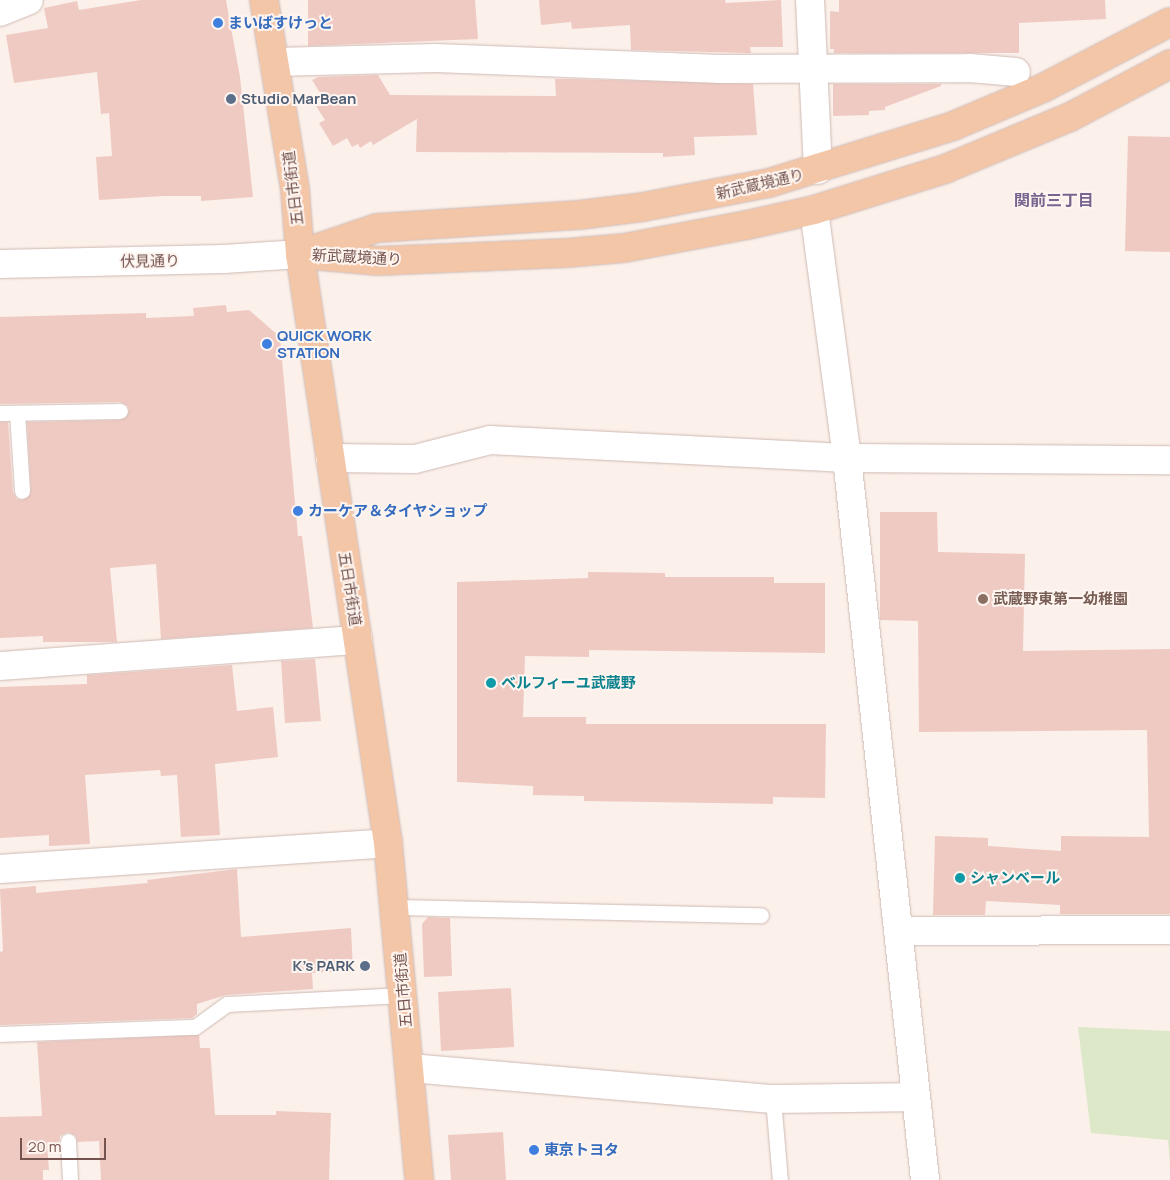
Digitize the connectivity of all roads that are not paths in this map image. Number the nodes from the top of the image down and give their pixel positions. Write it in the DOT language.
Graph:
graph roads {
  1 [pos="29,0"];
  2 [pos="264,0"];
  3 [pos="810,0"];
  4 [pos="0,12"];
  5 [pos="1170,22"];
  6 [pos="274,62"];
  7 [pos="1170,64"];
  8 [pos="813,70"];
  9 [pos="1016,72"];
  10 [pos="818,170"];
  11 [pos="814,210"];
  12 [pos="300,254"];
  13 [pos="0,264"];
  14 [pos="120,411"];
  15 [pos="0,412"];
  16 [pos="17,413"];
  17 [pos="330,458"];
  18 [pos="847,458"];
  19 [pos="1170,460"];
  20 [pos="22,491"];
  21 [pos="358,640"];
  22 [pos="0,666"];
  23 [pos="388,843"];
  24 [pos="0,869"];
  25 [pos="395,907"];
  26 [pos="761,915"];
  27 [pos="1170,930"];
  28 [pos="898,931"];
  29 [pos="403,995"];
  30 [pos="0,1034"];
  31 [pos="410,1068"];
  32 [pos="916,1097"];
  33 [pos="773,1099"];
  34 [pos="68,1141"];
  35 [pos="70,1180"];
  36 [pos="419,1180"];
  37 [pos="780,1180"];
  38 [pos="924,1180"];
  1 -- 4 [label="street"];
  2 -- 6 [label="main road, 五日市街道"];
  3 -- 8 [label="street"];
  5 -- 10 [label="main road, 新武蔵境通り"];
  6 -- 8 [label="street"];
  6 -- 12 [label="main road, 五日市街道"];
  7 -- 11 [label="main road, 新武蔵境通り"];
  8 -- 9 [label="street"];
  8 -- 10 [label="street"];
  10 -- 12 [label="main road, 新武蔵境通り"];
  11 -- 12 [label="main road, 新武蔵境通り"];
  11 -- 18 [label="street"];
  12 -- 13 [label="street, 伏見通り"];
  12 -- 17 [label="main road, 五日市街道"];
  14 -- 16 [label="lane"];
  15 -- 16 [label="lane"];
  16 -- 20 [label="lane"];
  17 -- 18 [label="street"];
  17 -- 21 [label="main road, 五日市街道"];
  18 -- 19 [label="street"];
  18 -- 28 [label="street"];
  21 -- 22 [label="street"];
  21 -- 23 [label="main road, 五日市街道"];
  23 -- 24 [label="street"];
  23 -- 25 [label="main road, 五日市街道"];
  25 -- 26 [label="lane"];
  25 -- 29 [label="main road, 五日市街道"];
  27 -- 28 [label="street"];
  28 -- 32 [label="street"];
  29 -- 30 [label="lane"];
  29 -- 31 [label="main road, 五日市街道"];
  31 -- 33 [label="street"];
  31 -- 36 [label="main road, 五日市街道"];
  32 -- 33 [label="street"];
  32 -- 38 [label="street"];
  33 -- 37 [label="lane"];
  34 -- 35 [label="lane"];
}
